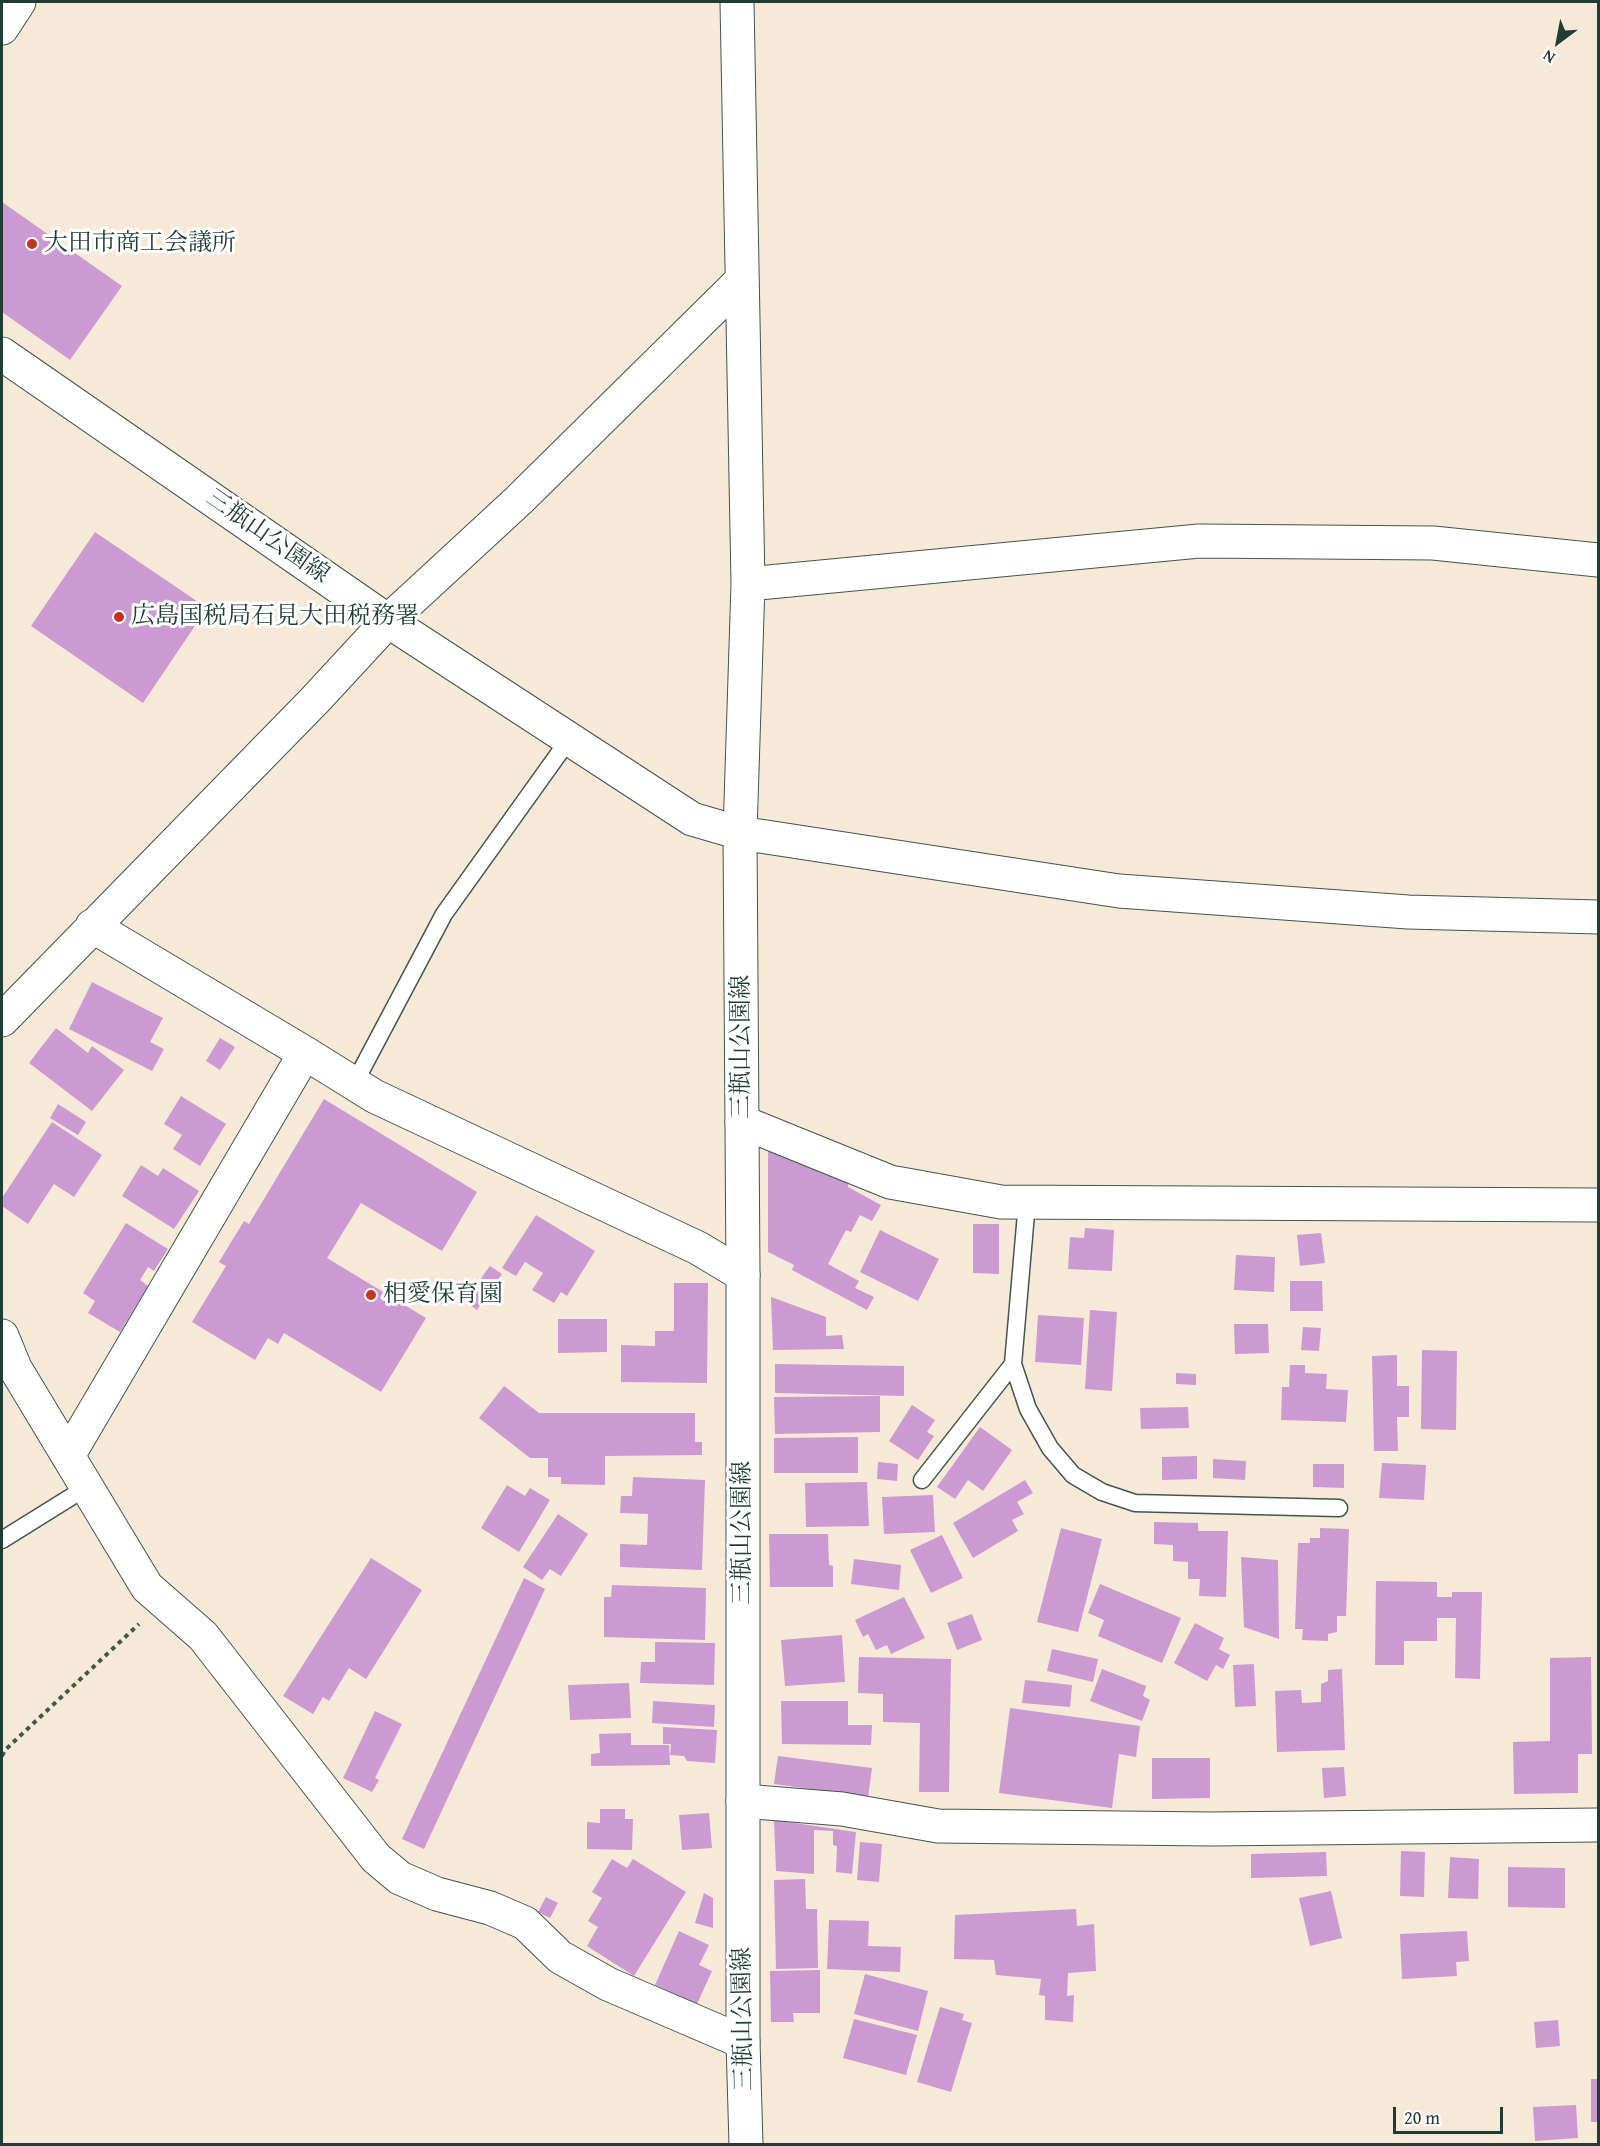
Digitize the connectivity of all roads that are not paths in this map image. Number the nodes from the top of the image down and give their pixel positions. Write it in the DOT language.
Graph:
graph roads {
  1 [pos="19,2"];
  2 [pos="736,2"];
  3 [pos="2,28"];
  4 [pos="742,280"];
  5 [pos="2,354"];
  6 [pos="1599,560"];
  7 [pos="748,584"];
  8 [pos="388,621"];
  9 [pos="570,738"];
  10 [pos="740,833"];
  11 [pos="1599,917"];
  12 [pos="92,926"];
  13 [pos="2,1020"];
  14 [pos="305,1053"];
  15 [pos="354,1084"];
  16 [pos="742,1122"];
  17 [pos="1027,1202"];
  18 [pos="1599,1205"];
  19 [pos="743,1275"];
  20 [pos="2,1336"];
  21 [pos="1013,1364"];
  22 [pos="68,1456"];
  23 [pos="922,1480"];
  24 [pos="87,1487"];
  25 [pos="1339,1508"];
  26 [pos="2,1540"];
  27 [pos="742,1801"];
  28 [pos="1599,1825"];
  29 [pos="743,2042"];
  30 [pos="746,2145"];
  1 -- 3 [label="street"];
  2 -- 4 [label="street"];
  4 -- 7 [label="street"];
  4 -- 8 [label="street"];
  5 -- 8 [label="street, 三瓶山公園線"];
  6 -- 7 [label="street"];
  7 -- 10 [label="street"];
  8 -- 9 [label="street, 三瓶山公園線"];
  8 -- 12 [label="street"];
  9 -- 10 [label="street, 三瓶山公園線"];
  9 -- 15 [label="lane"];
  10 -- 11 [label="street"];
  10 -- 16 [label="street, 三瓶山公園線"];
  12 -- 13 [label="street"];
  12 -- 14 [label="street"];
  14 -- 15 [label="street"];
  14 -- 22 [label="street"];
  15 -- 19 [label="street"];
  16 -- 17 [label="street"];
  16 -- 19 [label="street, 三瓶山公園線"];
  17 -- 18 [label="street"];
  17 -- 21 [label="lane"];
  19 -- 27 [label="street, 三瓶山公園線"];
  20 -- 22 [label="street"];
  21 -- 23 [label="lane"];
  21 -- 25 [label="lane"];
  22 -- 24 [label="street"];
  24 -- 26 [label="lane"];
  24 -- 29 [label="street"];
  27 -- 28 [label="street"];
  27 -- 29 [label="street, 三瓶山公園線"];
  29 -- 30 [label="street, 三瓶山公園線"];
}
